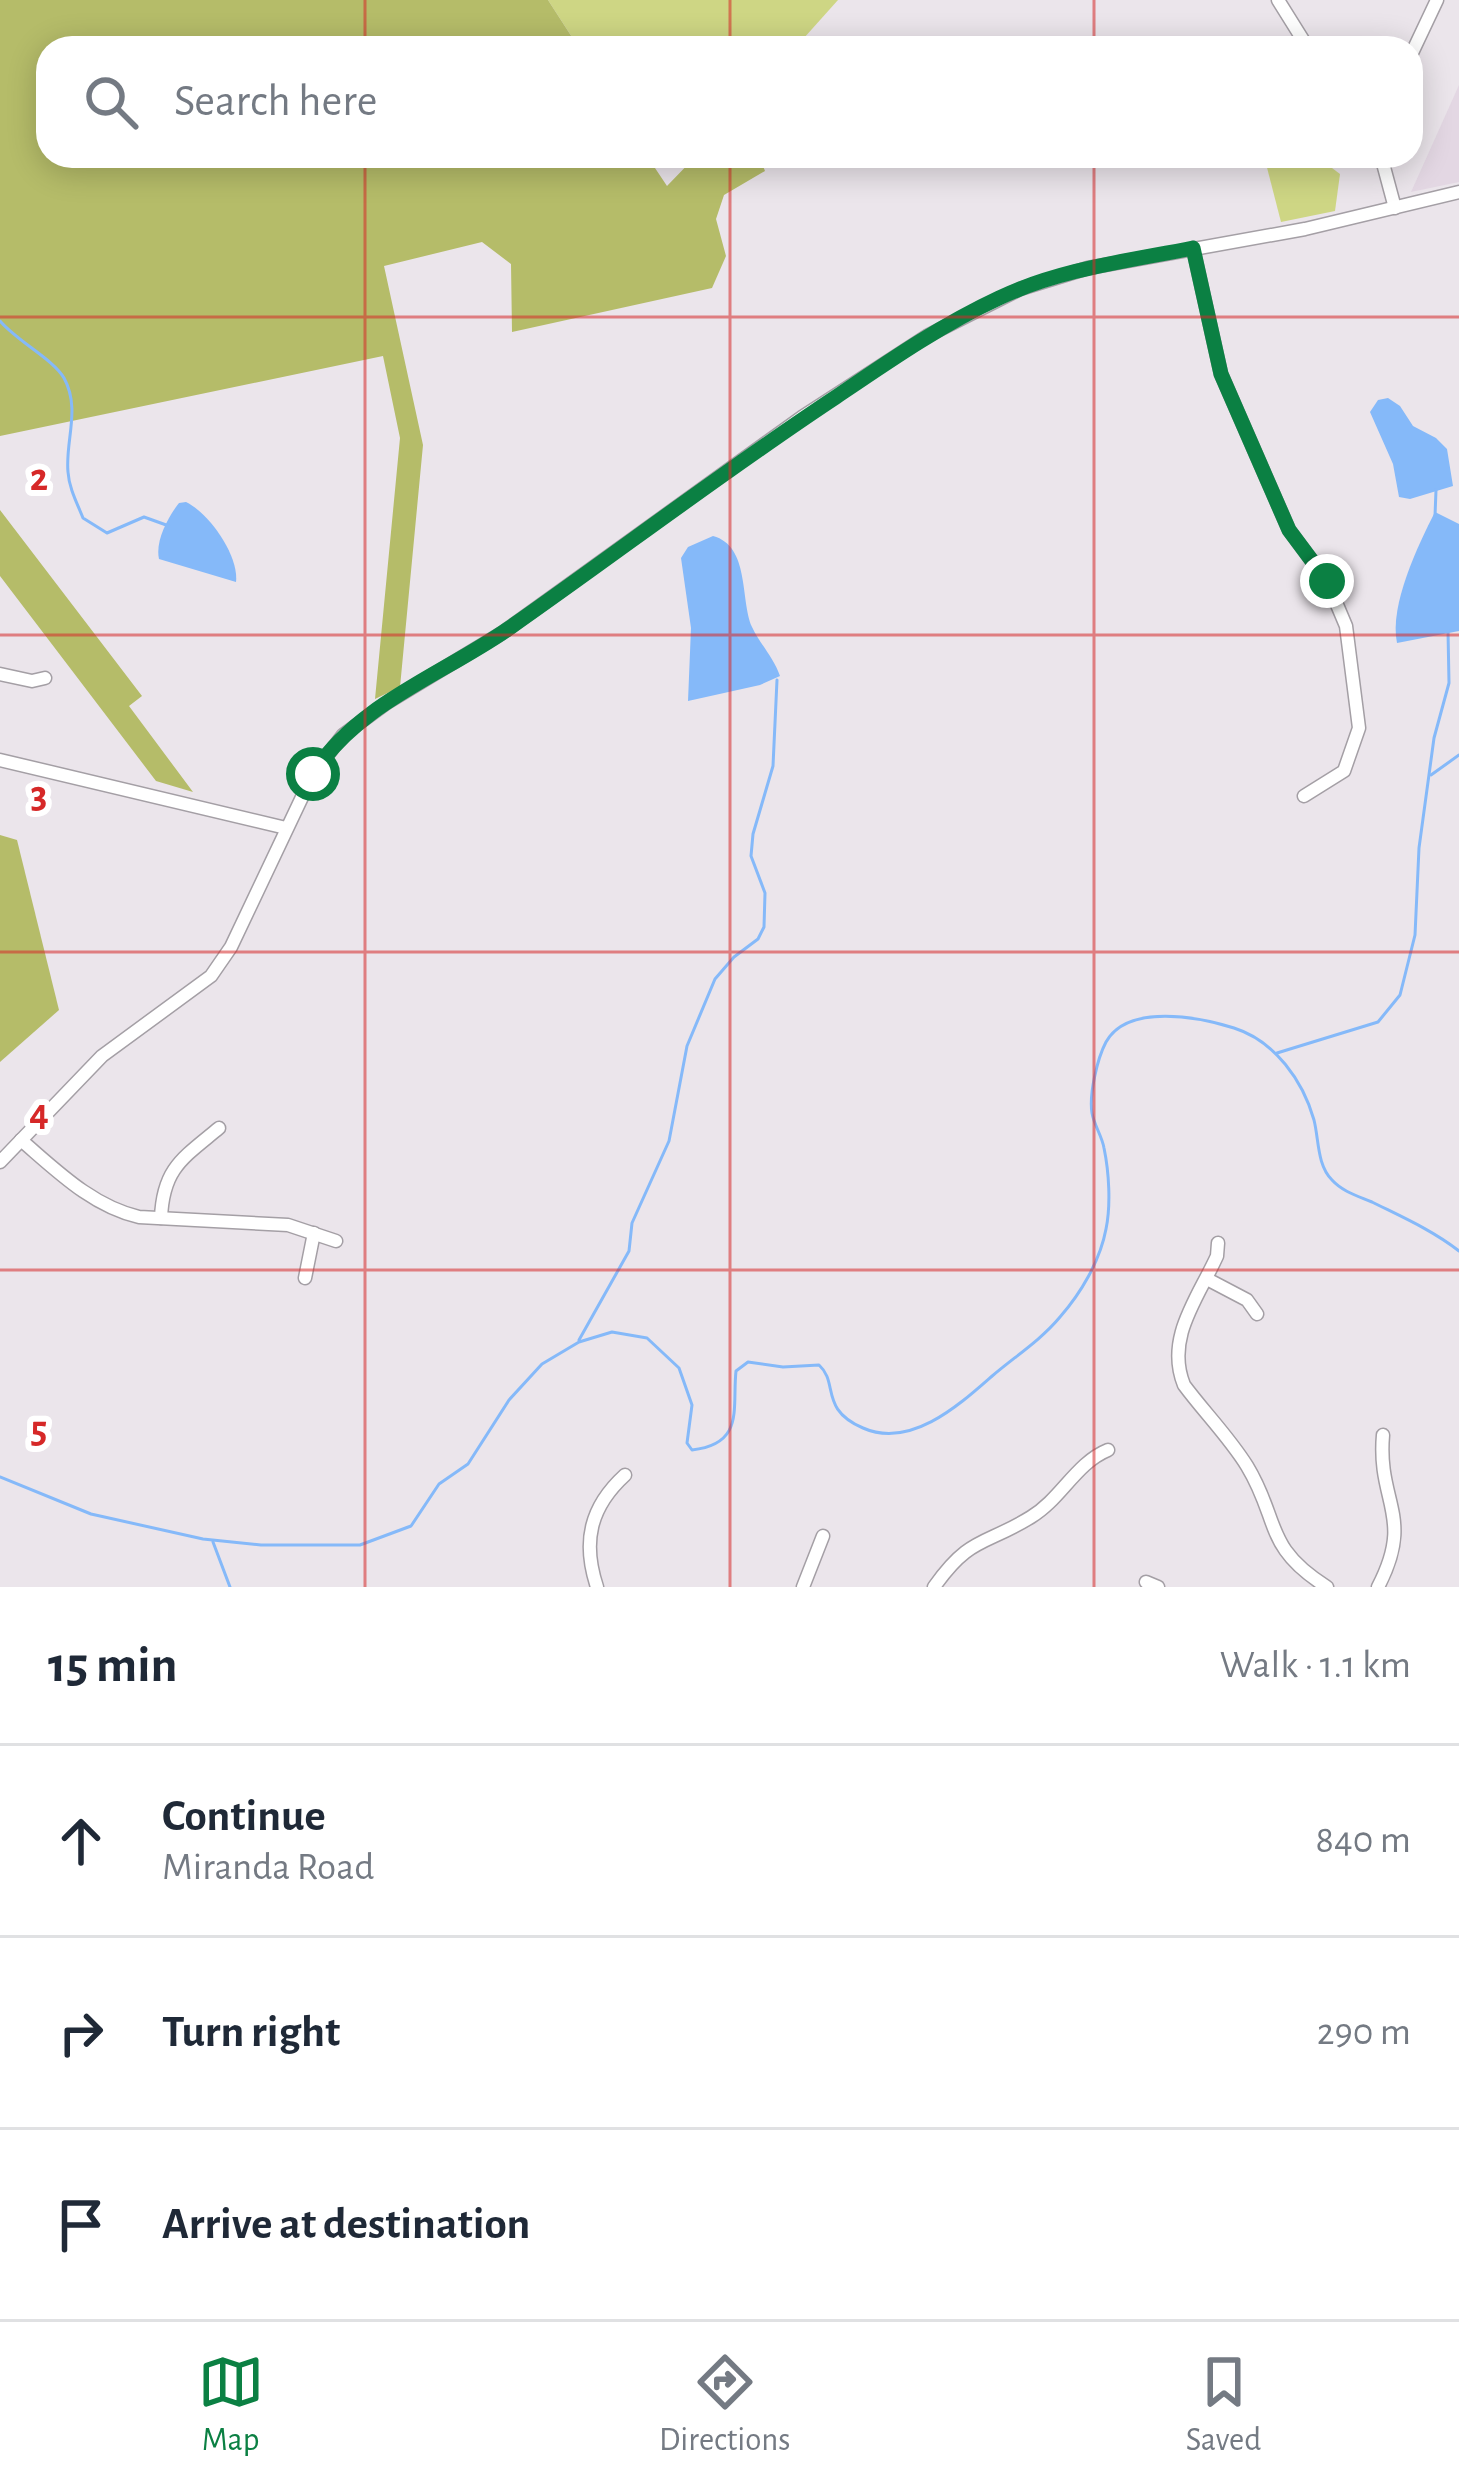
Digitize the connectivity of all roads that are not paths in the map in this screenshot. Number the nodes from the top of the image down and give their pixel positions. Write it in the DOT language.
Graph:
graph roads {
  1 [pos="1278,0"];
  2 [pos="1437,0"];
  3 [pos="1300,36"];
  4 [pos="1420,36"];
  5 [pos="1385,168"];
  6 [pos="1459,192"];
  7 [pos="1395,208"];
  8 [pos="1193,248"];
  9 [pos="0,674"];
  10 [pos="45,678"];
  11 [pos="0,760"];
  12 [pos="1304,796"];
  13 [pos="286,828"];
  14 [pos="219,1128"];
  15 [pos="21,1140"];
  16 [pos="0,1162"];
  17 [pos="161,1218"];
  18 [pos="314,1233"];
  19 [pos="336,1241"];
  20 [pos="1218,1243"];
  21 [pos="305,1278"];
  22 [pos="1207,1279"];
  23 [pos="1257,1314"];
  24 [pos="1383,1435"];
  25 [pos="1108,1450"];
  26 [pos="625,1475"];
  27 [pos="823,1536"];
  28 [pos="597,1587"];
  29 [pos="802,1587"];
  30 [pos="934,1587"];
  31 [pos="1327,1587"];
  32 [pos="1378,1587"];
  1 -- 3 [label="street"];
  2 -- 4 [label="street"];
  5 -- 7 [label="street"];
  6 -- 7 [label="street"];
  7 -- 8 [label="street"];
  8 -- 12 [label="street"];
  8 -- 13 [label="street"];
  9 -- 10 [label="street"];
  11 -- 13 [label="street"];
  13 -- 15 [label="street"];
  14 -- 17 [label="street"];
  15 -- 16 [label="street"];
  15 -- 17 [label="street"];
  17 -- 18 [label="street"];
  18 -- 19 [label="street"];
  18 -- 21 [label="street"];
  20 -- 22 [label="street"];
  22 -- 23 [label="street"];
  22 -- 31 [label="street"];
  24 -- 32 [label="street"];
  25 -- 30 [label="street"];
  26 -- 28 [label="street"];
  27 -- 29 [label="street"];
}
